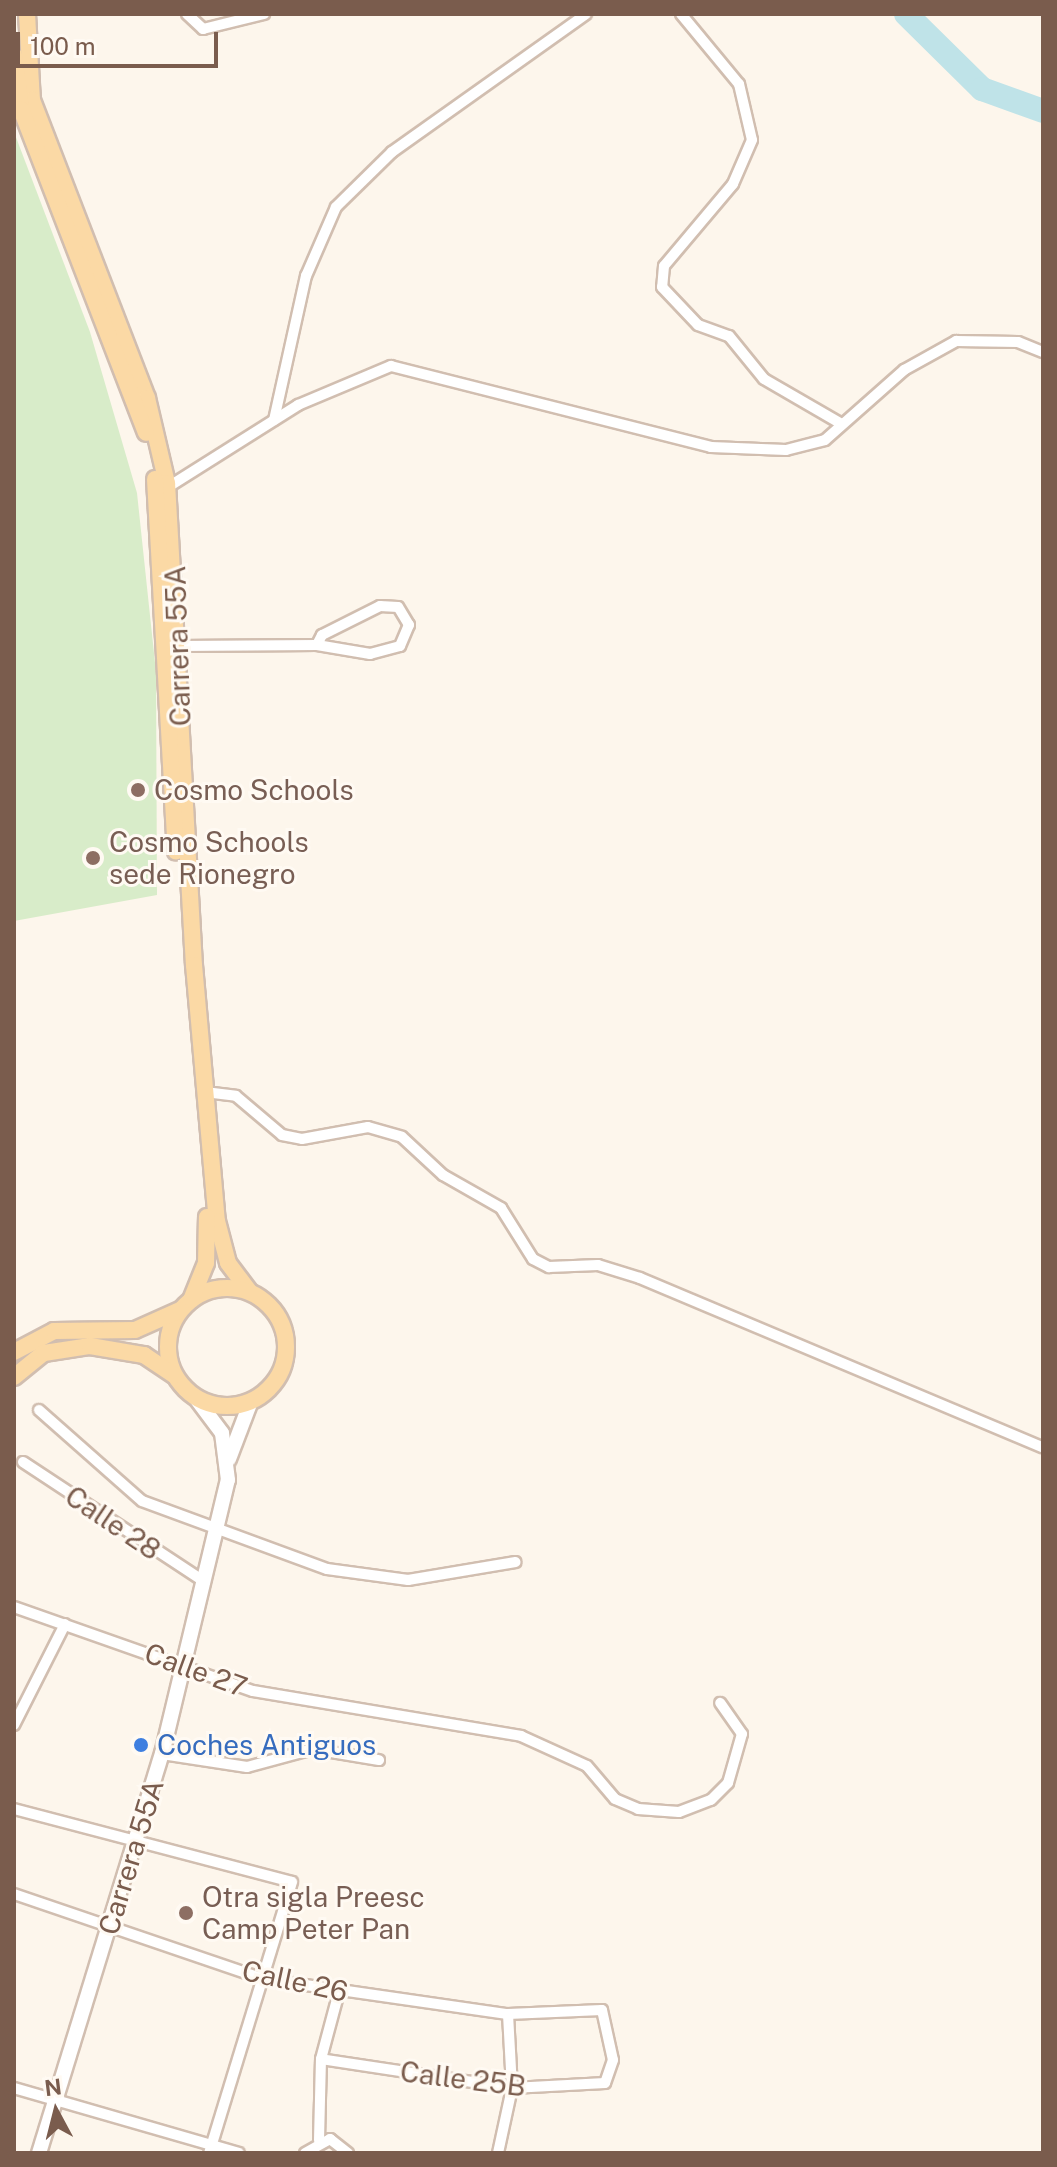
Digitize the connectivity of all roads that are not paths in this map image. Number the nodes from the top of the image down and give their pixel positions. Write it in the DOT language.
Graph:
graph roads {
  1 [pos="27,14"];
  2 [pos="187,14"];
  3 [pos="264,14"];
  4 [pos="586,14"];
  5 [pos="681,14"];
  6 [pos="14,55"];
  7 [pos="1043,352"];
  8 [pos="274,420"];
  9 [pos="840,423"];
  10 [pos="168,487"];
  11 [pos="317,645"];
  12 [pos="180,646"];
  13 [pos="205,1092"];
  14 [pos="250,1292"];
  15 [pos="186,1305"];
  16 [pos="14,1352"];
  17 [pos="174,1375"];
  18 [pos="14,1377"];
  19 [pos="195,1397"];
  20 [pos="251,1401"];
  21 [pos="39,1410"];
  22 [pos="1043,1447"];
  23 [pos="23,1462"];
  24 [pos="228,1464"];
  25 [pos="217,1534"];
  26 [pos="516,1562"];
  27 [pos="205,1582"];
  28 [pos="14,1607"];
  29 [pos="65,1624"];
  30 [pos="183,1665"];
  31 [pos="720,1703"];
  32 [pos="14,1725"];
  33 [pos="162,1754"];
  34 [pos="379,1760"];
  35 [pos="14,1809"];
  36 [pos="136,1843"];
  37 [pos="14,1894"];
  38 [pos="110,1928"];
  39 [pos="264,1979"];
  40 [pos="339,1992"];
  41 [pos="508,2014"];
  42 [pos="321,2059"];
  43 [pos="605,2083"];
  44 [pos="14,2088"];
  45 [pos="512,2088"];
  46 [pos="55,2099"];
  47 [pos="319,2140"];
  48 [pos="210,2149"];
  49 [pos="39,2153"];
  50 [pos="239,2153"];
  51 [pos="305,2153"];
  52 [pos="348,2153"];
  53 [pos="498,2153"];
  1 -- 10 [label="main road, Carrera 55A"];
  2 -- 3 [label="street"];
  4 -- 8 [label="street"];
  5 -- 9 [label="street"];
  6 -- 15 [label="main road, Carrera 55A"];
  7 -- 9 [label="street"];
  8 -- 9 [label="street"];
  8 -- 10 [label="street"];
  10 -- 12 [label="main road, Carrera 55A"];
  11 -- 11 [label="street"];
  11 -- 12 [label="street"];
  12 -- 13 [label="main road, Carrera 55A"];
  13 -- 14 [label="main road, Carrera 55A"];
  13 -- 22 [label="street"];
  14 -- 15 [label="main road"];
  14 -- 20 [label="main road"];
  15 -- 16 [label="main road"];
  15 -- 17 [label="main road"];
  17 -- 18 [label="main road"];
  17 -- 19 [label="main road"];
  19 -- 20 [label="main road"];
  19 -- 24 [label="main road, Carrera 55A"];
  20 -- 24 [label="main road, Carrera 55A"];
  21 -- 25 [label="street"];
  23 -- 27 [label="street, Calle 28"];
  24 -- 25 [label="main road, Carrera 55A"];
  25 -- 26 [label="street"];
  25 -- 27 [label="main road, Carrera 55A"];
  27 -- 30 [label="main road, Carrera 55A"];
  28 -- 29 [label="street, Calle 27"];
  29 -- 30 [label="street, Calle 27"];
  29 -- 32 [label="street"];
  30 -- 31 [label="street, Calle 27"];
  30 -- 33 [label="main road, Carrera 55A"];
  33 -- 34 [label="street"];
  33 -- 36 [label="main road, Carrera 55A"];
  35 -- 36 [label="street"];
  36 -- 38 [label="main road, Carrera 55A"];
  36 -- 39 [label="street"];
  37 -- 38 [label="street, Calle 26"];
  38 -- 39 [label="street, Calle 26"];
  38 -- 46 [label="main road, Carrera 55A"];
  39 -- 40 [label="street, Calle 26"];
  39 -- 48 [label="street"];
  40 -- 41 [label="street, Calle 26"];
  40 -- 42 [label="street"];
  41 -- 43 [label="street, Calle 26"];
  41 -- 45 [label="street"];
  42 -- 45 [label="street, Calle 25B"];
  42 -- 47 [label="street"];
  43 -- 45 [label="street, Calle 25B"];
  44 -- 46 [label="street"];
  45 -- 53 [label="street"];
  46 -- 48 [label="street"];
  46 -- 49 [label="main road, Carrera 55A"];
  47 -- 51 [label="street"];
  47 -- 52 [label="street"];
  48 -- 50 [label="street"];
}
